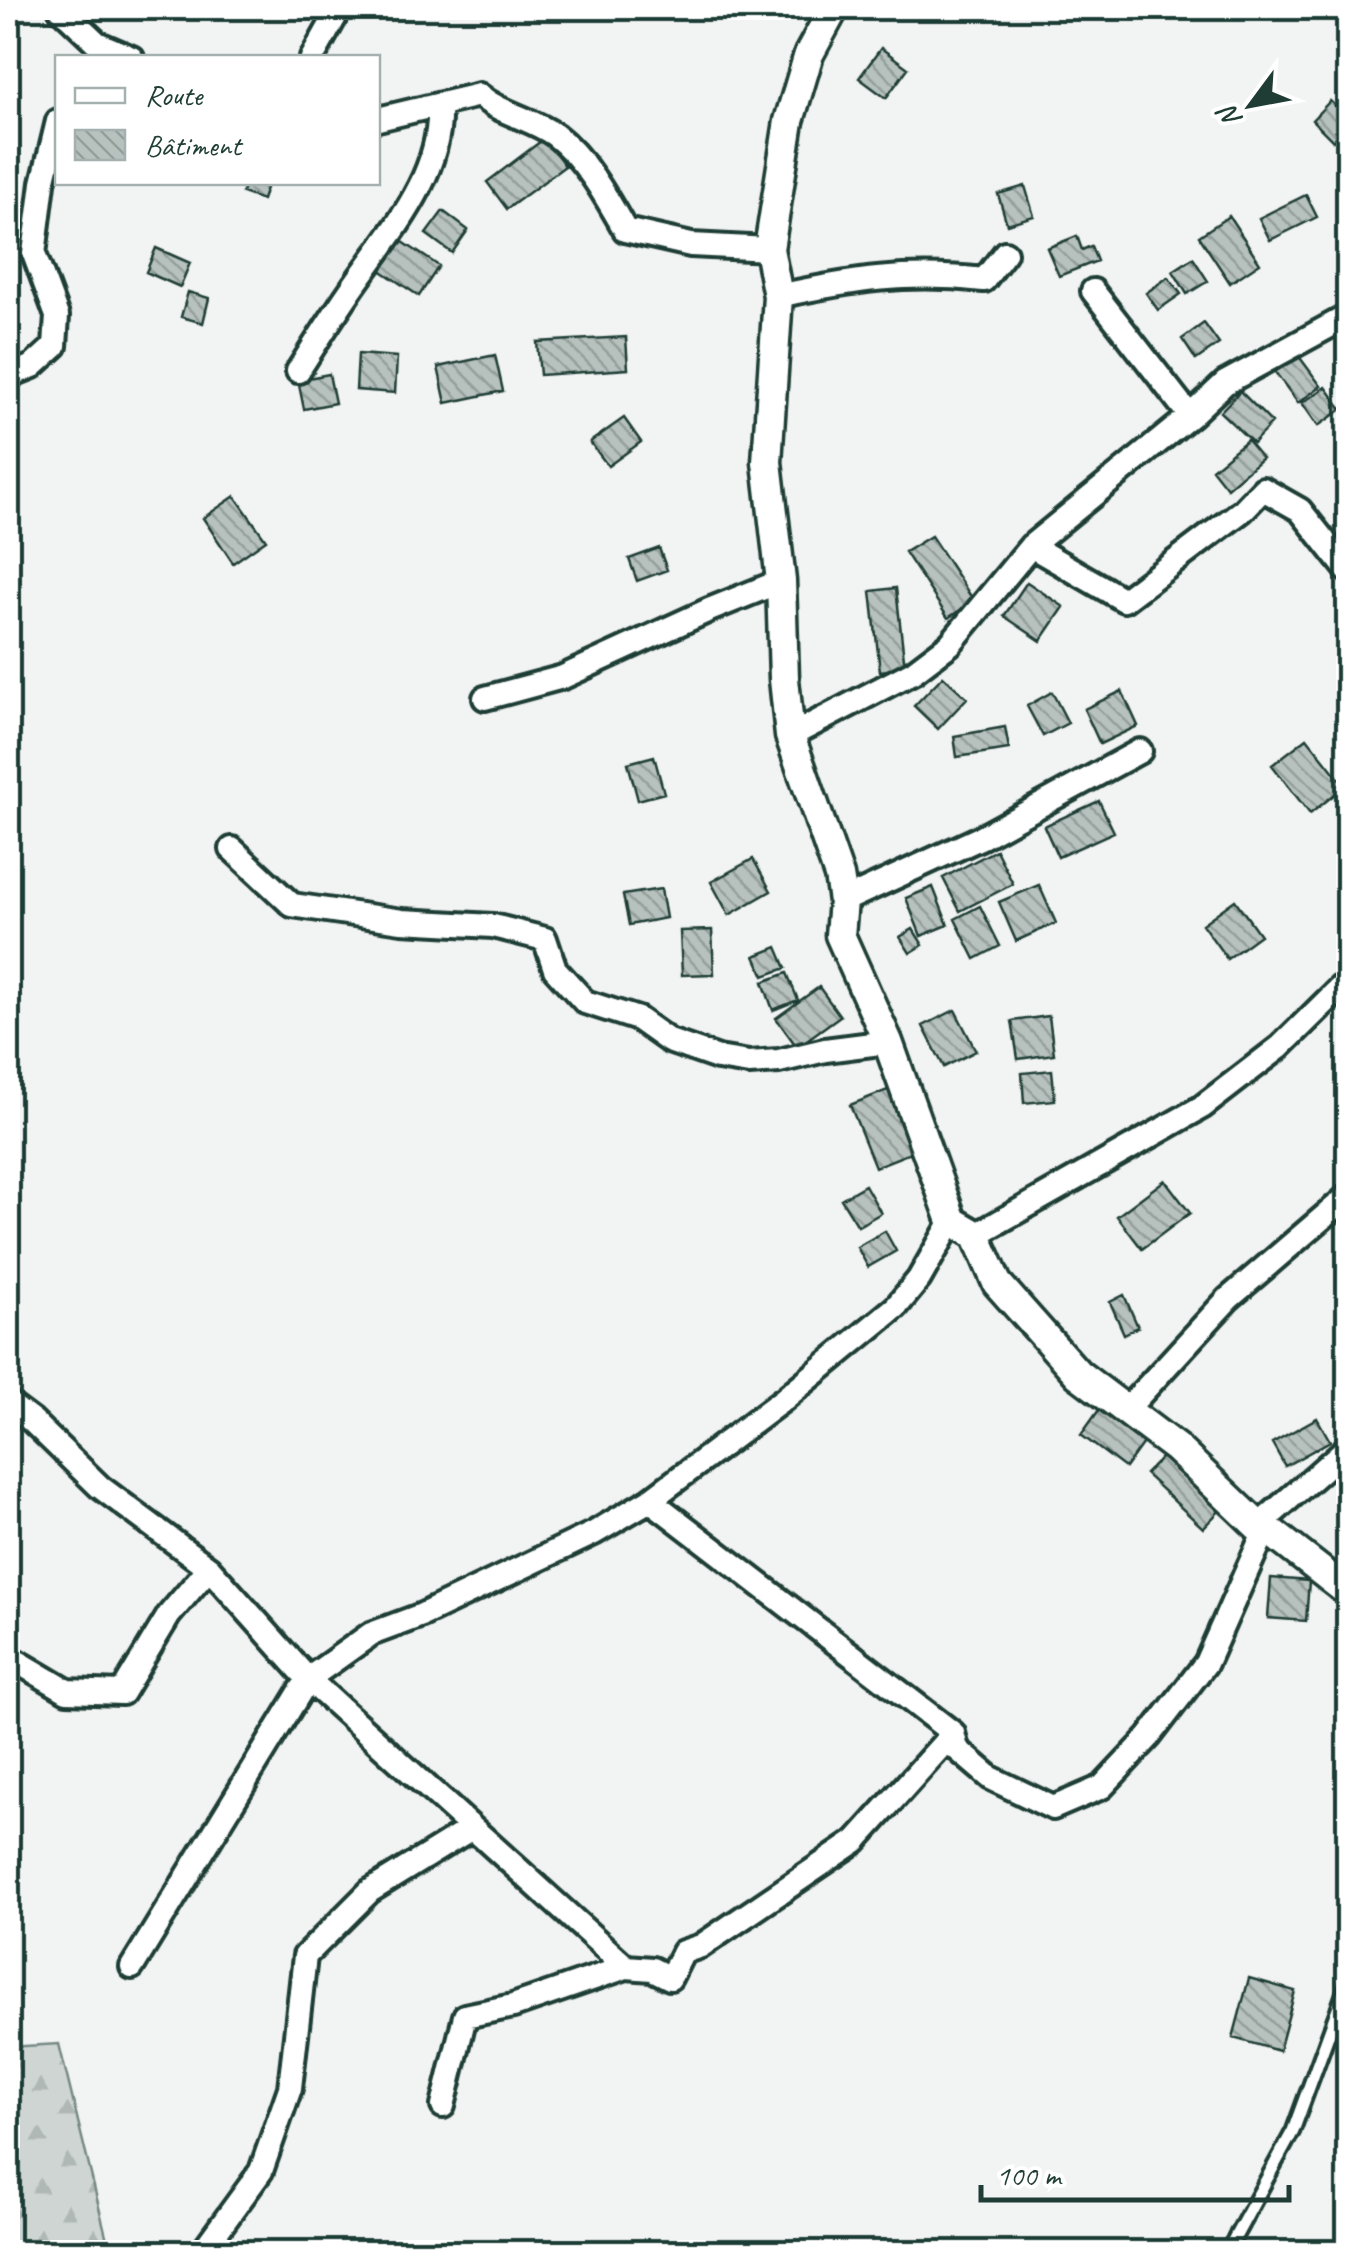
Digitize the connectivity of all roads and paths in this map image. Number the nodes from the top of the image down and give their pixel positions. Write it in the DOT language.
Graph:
graph roads {
  1 [pos="60,8"];
  2 [pos="340,8"];
  3 [pos="834,8"];
  4 [pos="93,50"];
  5 [pos="314,55"];
  6 [pos="438,105"];
  7 [pos="380,119"];
  8 [pos="55,133"];
  9 [pos="769,249"];
  10 [pos="1005,253"];
  11 [pos="1093,291"];
  12 [pos="778,296"];
  13 [pos="1348,316"];
  14 [pos="298,370"];
  15 [pos="8,376"];
  16 [pos="1190,416"];
  17 [pos="1031,546"];
  18 [pos="1348,571"];
  19 [pos="781,581"];
  20 [pos="485,698"];
  21 [pos="790,736"];
  22 [pos="1140,751"];
  23 [pos="232,849"];
  24 [pos="843,902"];
  25 [pos="1348,980"];
  26 [pos="888,1042"];
  27 [pos="1348,1196"];
  28 [pos="964,1228"];
  29 [pos="8,1403"];
  30 [pos="1125,1411"];
  31 [pos="1348,1447"];
  32 [pos="650,1500"];
  33 [pos="1262,1527"];
  34 [pos="209,1568"];
  35 [pos="1348,1592"];
  36 [pos="8,1656"];
  37 [pos="308,1679"];
  38 [pos="953,1733"];
  39 [pos="472,1828"];
  40 [pos="132,1967"];
  41 [pos="626,1967"];
  42 [pos="1348,1981"];
  43 [pos="442,2106"];
  44 [pos="202,2252"];
  45 [pos="1227,2252"];
  1 -- 4 [label="street"];
  2 -- 5 [label="street"];
  3 -- 9 [label="street"];
  6 -- 7 [label="street"];
  6 -- 9 [label="street"];
  6 -- 14 [label="street"];
  8 -- 15 [label="street"];
  9 -- 12 [label="street"];
  10 -- 12 [label="street"];
  11 -- 16 [label="street"];
  12 -- 19 [label="street"];
  13 -- 16 [label="street"];
  16 -- 17 [label="street"];
  17 -- 18 [label="street"];
  17 -- 21 [label="street"];
  19 -- 20 [label="street"];
  19 -- 21 [label="street"];
  21 -- 24 [label="street"];
  22 -- 24 [label="street"];
  23 -- 26 [label="street"];
  24 -- 26 [label="street"];
  25 -- 28 [label="street"];
  26 -- 28 [label="street"];
  27 -- 30 [label="street"];
  28 -- 30 [label="street"];
  28 -- 32 [label="street"];
  29 -- 34 [label="street"];
  30 -- 33 [label="street"];
  31 -- 33 [label="street"];
  32 -- 37 [label="street"];
  32 -- 38 [label="street"];
  33 -- 35 [label="street"];
  33 -- 38 [label="street"];
  34 -- 36 [label="street"];
  34 -- 37 [label="street"];
  37 -- 39 [label="street"];
  37 -- 40 [label="street"];
  38 -- 41 [label="street"];
  39 -- 41 [label="street"];
  39 -- 44 [label="street"];
  41 -- 43 [label="street"];
  42 -- 45 [label="lane"];
}
